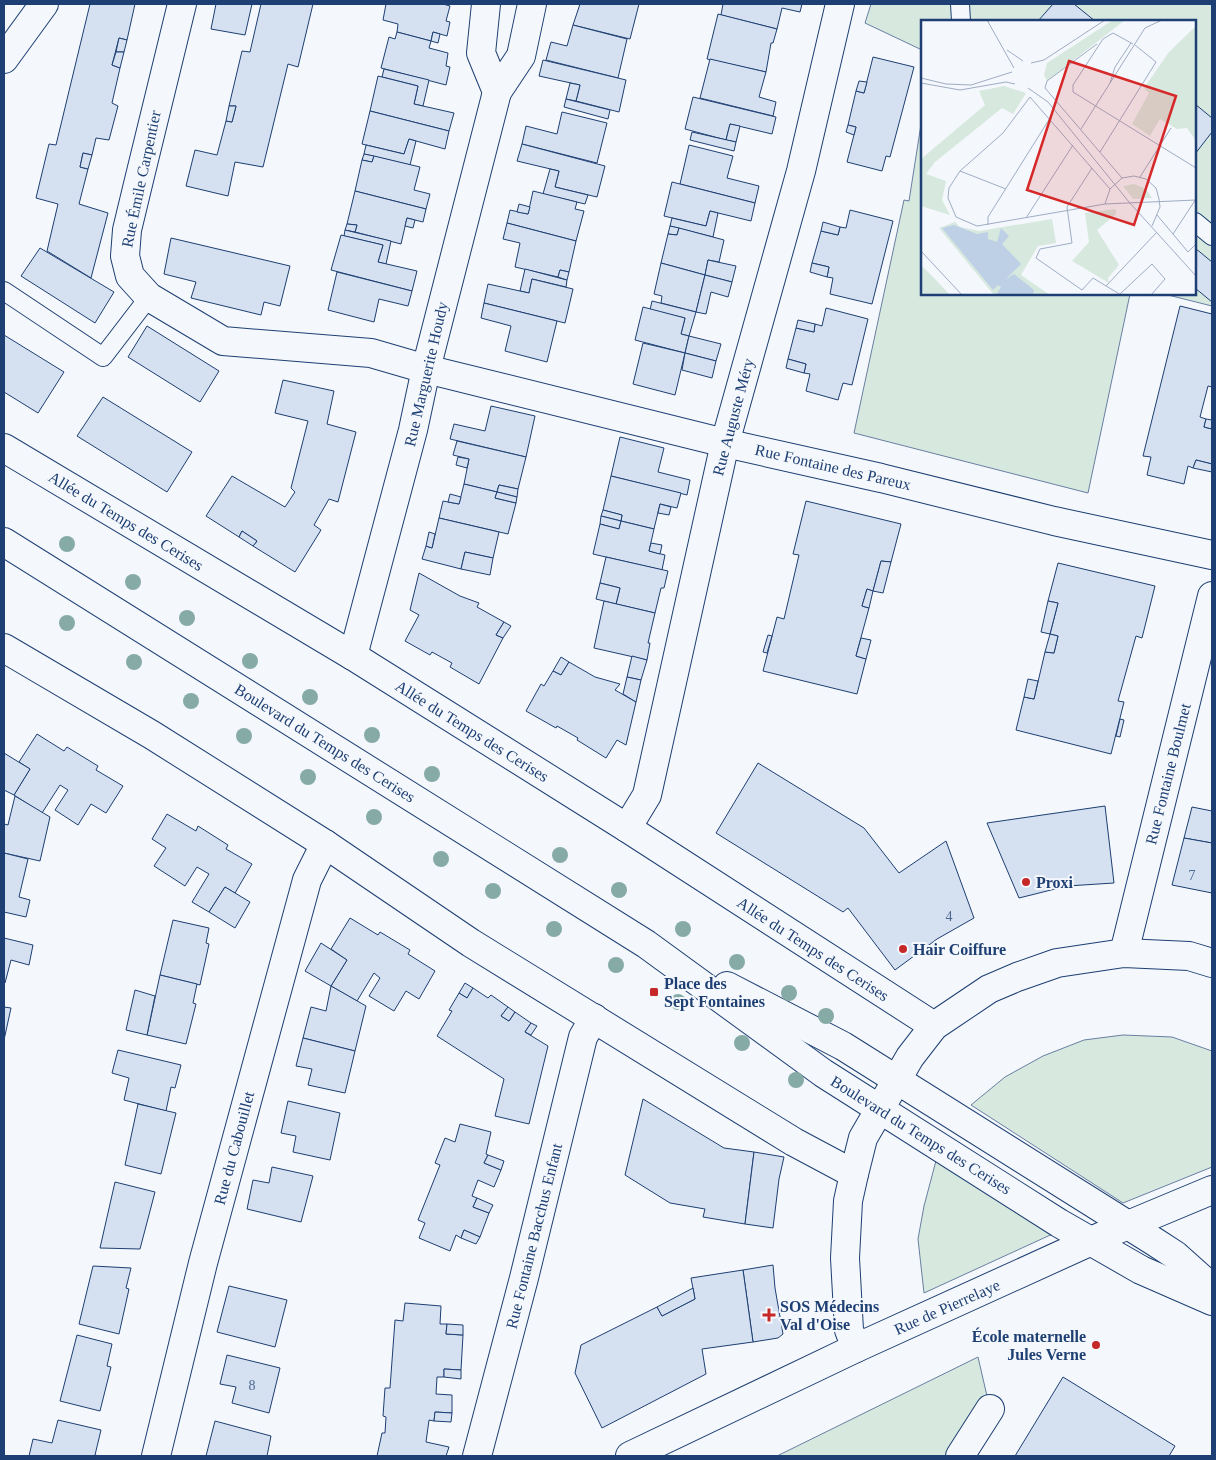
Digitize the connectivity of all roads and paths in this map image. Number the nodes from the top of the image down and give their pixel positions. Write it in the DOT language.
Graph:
graph roads {
  1 [pos="44,4"];
  2 [pos="182,4"];
  3 [pos="486,4"];
  4 [pos="532,4"];
  5 [pos="840,4"];
  6 [pos="960,4"];
  7 [pos="961,20"];
  8 [pos="4,59"];
  9 [pos="497,92"];
  10 [pos="1196,223"];
  11 [pos="1212,236"];
  12 [pos="4,291"];
  13 [pos="149,297"];
  14 [pos="426,369"];
  15 [pos="725,443"];
  16 [pos="4,448"];
  17 [pos="4,542"];
  18 [pos="1212,555"];
  19 [pos="1212,596"];
  20 [pos="4,648"];
  21 [pos="352,656"];
  22 [pos="626,828"];
  23 [pos="325,844"];
  24 [pos="646,944"];
  25 [pos="1124,953"];
  26 [pos="1212,963"];
  27 [pos="594,1018"];
  28 [pos="934,1026"];
  29 [pos="896,1080"];
  30 [pos="879,1108"];
  31 [pos="854,1174"];
  32 [pos="1212,1190"];
  33 [pos="1128,1225"];
  34 [pos="1090,1242"];
  35 [pos="1212,1288"];
  36 [pos="1212,1301"];
  37 [pos="856,1348"];
  38 [pos="990,1409"];
  39 [pos="156,1456"];
  40 [pos="477,1456"];
  41 [pos="630,1456"];
  42 [pos="960,1456"];
  1 -- 8 [label="street"];
  2 -- 13 [label="street, Rue Émile Carpentier"];
  3 -- 9 [label="street"];
  4 -- 9 [label="street, Rue Marguerite Houdy"];
  5 -- 15 [label="street, Rue Auguste Méry"];
  6 -- 7 [label="lane"];
  9 -- 14 [label="street, Rue Marguerite Houdy"];
  10 -- 11 [label="lane"];
  12 -- 13 [label="lane"];
  13 -- 14 [label="street, Rue Émile Carpentier"];
  14 -- 15 [label="street, Rue Fontaine des Pareux"];
  14 -- 21 [label="street, Rue Marguerite Houdy"];
  15 -- 18 [label="street, Rue Fontaine des Pareux"];
  15 -- 22 [label="street, Rue Auguste Méry"];
  16 -- 21 [label="street, Allée du Temps des Cerises"];
  17 -- 24 [label="street, Boulevard du Temps des Cerises"];
  19 -- 25 [label="street, Rue Fontaine Boulmet"];
  20 -- 23 [label="street"];
  21 -- 22 [label="street, Allée du Temps des Cerises"];
  22 -- 28 [label="street, Allée du Temps des Cerises"];
  23 -- 27 [label="street"];
  23 -- 39 [label="street, Rue du Cabouillet"];
  24 -- 29 [label="street, Boulevard du Temps des Cerises"];
  24 -- 30 [label="street, Boulevard du Temps des Cerises"];
  25 -- 26 [label="street"];
  25 -- 28 [label="street"];
  27 -- 31 [label="street"];
  27 -- 40 [label="street, Rue Fontaine Bacchus Enfant"];
  28 -- 29 [label="street"];
  29 -- 30 [label="street"];
  29 -- 33 [label="street, Boulevard du Temps des Cerises"];
  30 -- 31 [label="street"];
  30 -- 34 [label="street, Boulevard du Temps des Cerises"];
  31 -- 37 [label="street"];
  32 -- 33 [label="street, Rue de Pierrelaye"];
  33 -- 34 [label="street, Rue de Pierrelaye"];
  33 -- 35 [label="street, Boulevard du Temps des Cerises"];
  34 -- 36 [label="street, Boulevard du Temps des Cerises"];
  34 -- 37 [label="street, Rue de Pierrelaye"];
  37 -- 41 [label="street, Rue de Pierrelaye"];
  38 -- 42 [label="street"];
}
